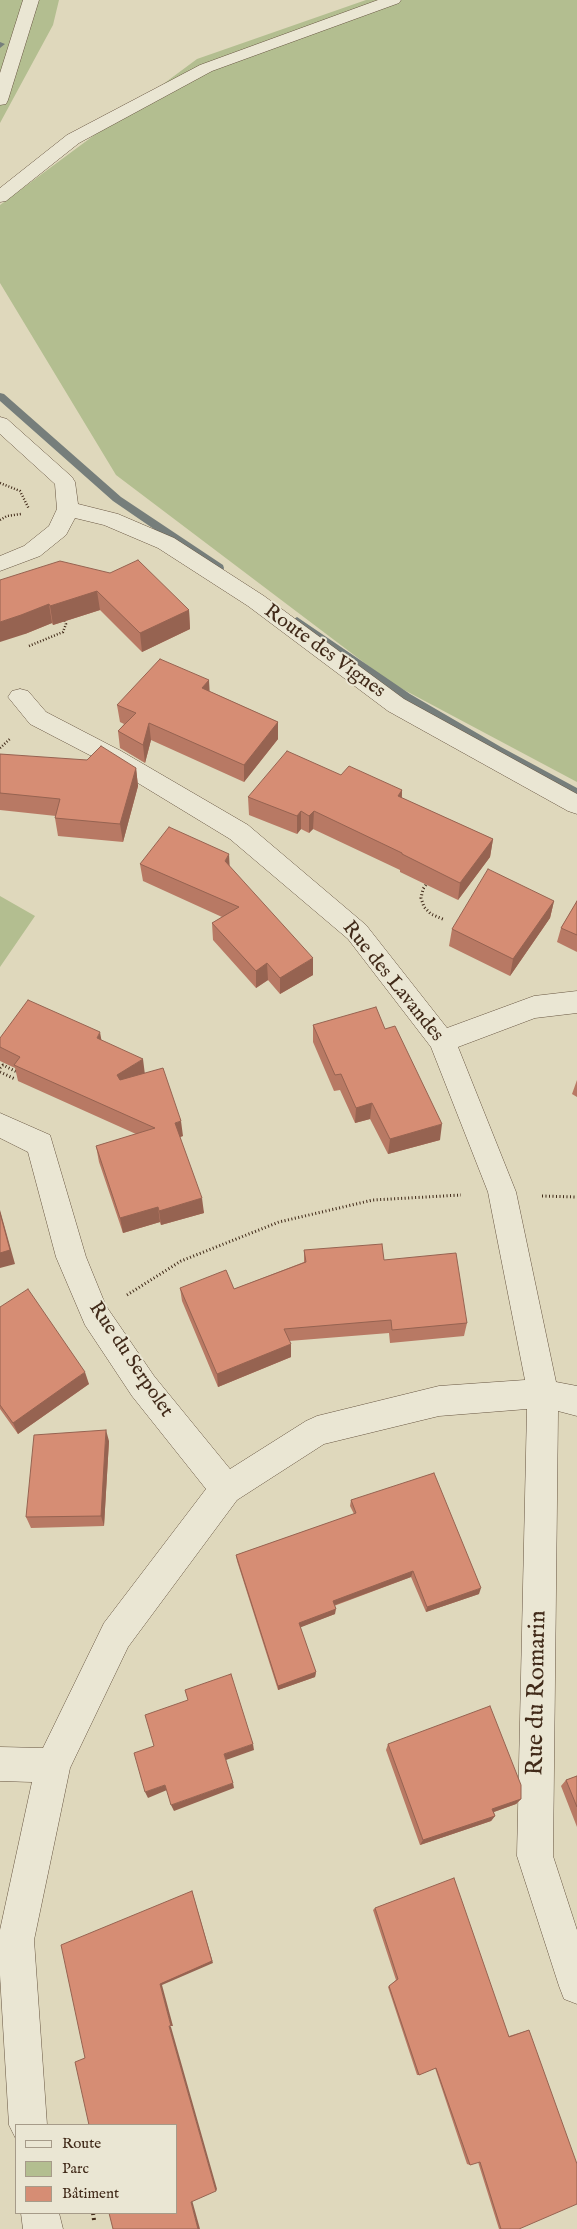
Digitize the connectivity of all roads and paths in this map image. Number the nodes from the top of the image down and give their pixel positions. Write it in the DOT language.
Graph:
graph roads {
  1 [pos="31,0"];
  2 [pos="393,0"];
  3 [pos="0,100"];
  4 [pos="0,197"];
  5 [pos="0,423"];
  6 [pos="0,483"];
  7 [pos="29,510"];
  8 [pos="68,510"];
  9 [pos="18,515"];
  10 [pos="0,520"];
  11 [pos="0,564"];
  12 [pos="63,619"];
  13 [pos="29,646"];
  14 [pos="20,697"];
  15 [pos="577,804"];
  16 [pos="432,878"];
  17 [pos="445,920"];
  18 [pos="577,1002"];
  19 [pos="442,1041"];
  20 [pos="0,1070"];
  21 [pos="22,1075"];
  22 [pos="15,1079"];
  23 [pos="0,1125"];
  24 [pos="502,1192"];
  25 [pos="577,1197"];
  26 [pos="95,1315"];
  27 [pos="543,1393"];
  28 [pos="577,1400"];
  29 [pos="226,1489"];
  30 [pos="0,1764"];
  31 [pos="53,1765"];
  32 [pos="577,1986"];
  33 [pos="28,2124"];
  34 [pos="40,2214"];
  35 [pos="93,2214"];
  36 [pos="94,2220"];
  37 [pos="44,2229"];
  1 -- 3 [label="street"];
  2 -- 4 [label="street"];
  5 -- 8 [label="street"];
  6 -- 7 [label="path"];
  8 -- 11 [label="street"];
  8 -- 15 [label="street, Route des Vignes"];
  9 -- 10 [label="path"];
  12 -- 13 [label="path"];
  14 -- 19 [label="street, Rue des Lavandes"];
  16 -- 17 [label="path"];
  18 -- 19 [label="street"];
  19 -- 24 [label="street, Rue des Lavandes"];
  20 -- 21 [label="path"];
  20 -- 22 [label="path"];
  23 -- 26 [label="street, Rue du Serpolet"];
  24 -- 25 [label="path"];
  24 -- 26 [label="path"];
  24 -- 27 [label="street, Rue des Lavandes"];
  26 -- 29 [label="street, Rue du Serpolet"];
  27 -- 28 [label="street"];
  27 -- 29 [label="street"];
  27 -- 32 [label="street, Rue du Romarin"];
  29 -- 31 [label="street"];
  30 -- 31 [label="street"];
  31 -- 33 [label="street"];
  34 -- 37 [label="street"];
  35 -- 36 [label="path"];
}
